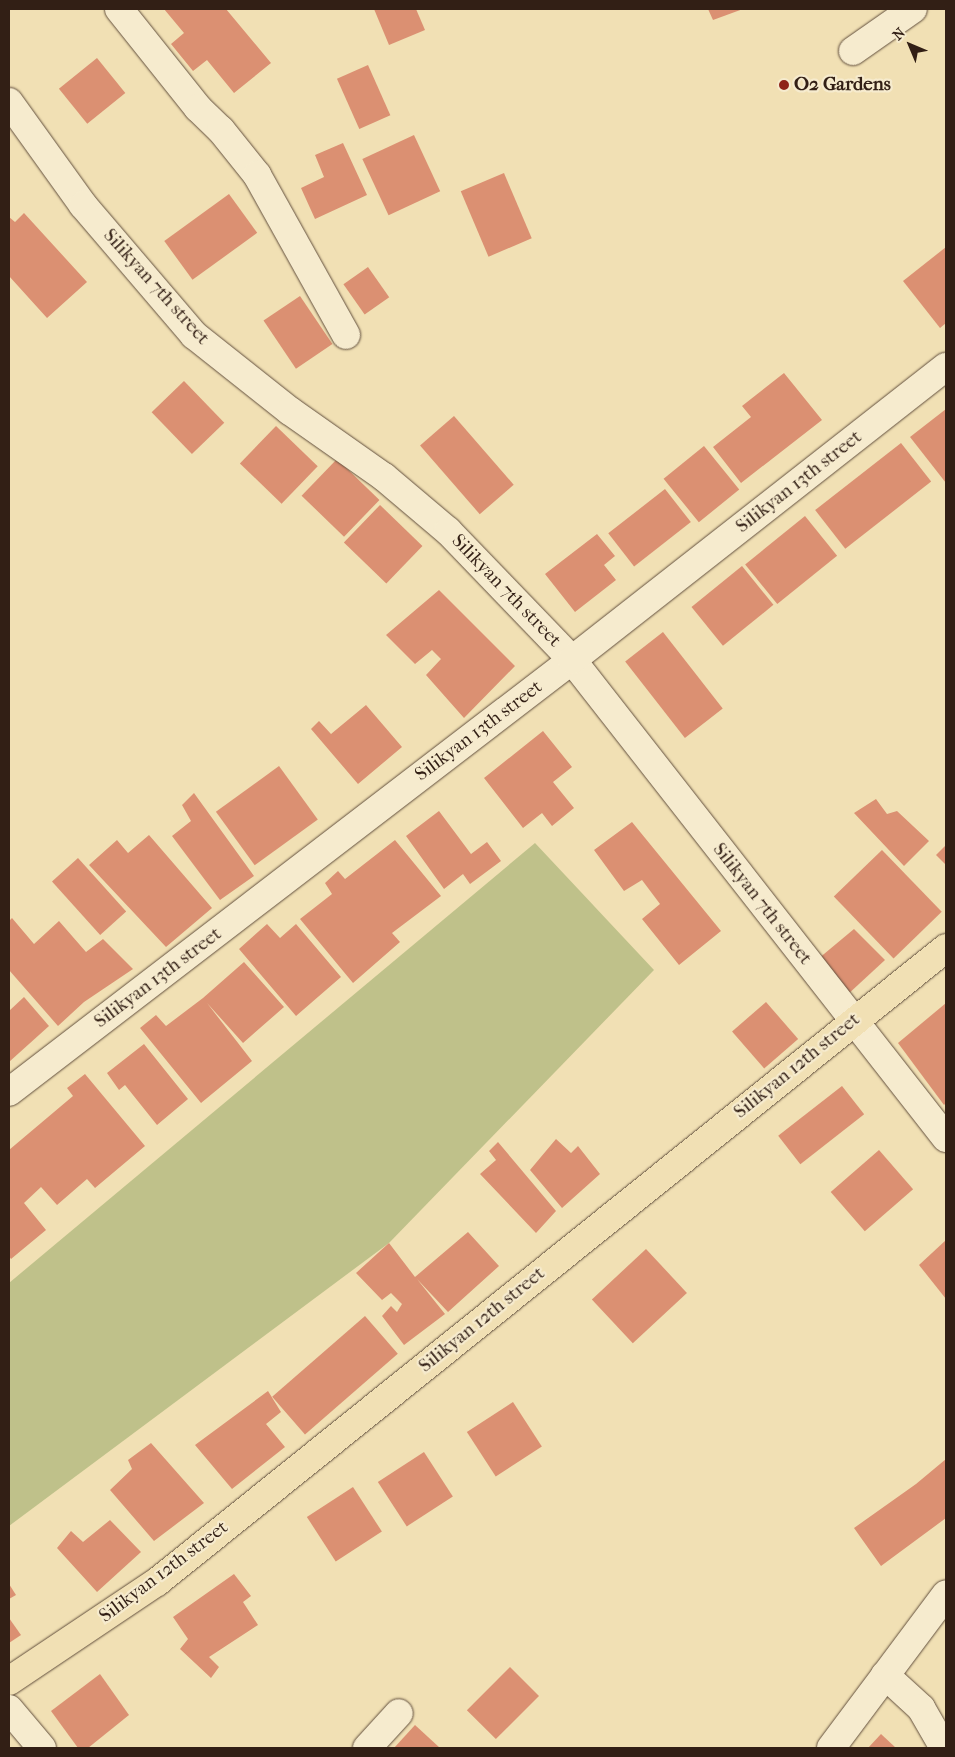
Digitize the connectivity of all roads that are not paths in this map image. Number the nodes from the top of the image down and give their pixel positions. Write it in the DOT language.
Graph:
graph roads {
  1 [pos="119,9"];
  2 [pos="913,9"];
  3 [pos="853,51"];
  4 [pos="9,102"];
  5 [pos="346,335"];
  6 [pos="946,367"];
  7 [pos="572,660"];
  8 [pos="946,948"];
  9 [pos="854,1021"];
  10 [pos="9,1092"];
  11 [pos="946,1138"];
  12 [pos="946,1594"];
  13 [pos="886,1675"];
  14 [pos="9,1681"];
  15 [pos="9,1709"];
  16 [pos="399,1713"];
  17 [pos="42,1748"];
  18 [pos="367,1748"];
  19 [pos="831,1748"];
  20 [pos="944,1748"];
  1 -- 5 [label="street"];
  2 -- 3 [label="street"];
  4 -- 7 [label="street, Silikyan 7th street"];
  6 -- 7 [label="street, Silikyan 13th street"];
  7 -- 9 [label="street, Silikyan 7th street"];
  7 -- 10 [label="street, Silikyan 13th street"];
  8 -- 9 [label="main road, Silikyan 12th street"];
  9 -- 11 [label="street, Silikyan 7th street"];
  9 -- 14 [label="main road, Silikyan 12th street"];
  12 -- 13 [label="street"];
  13 -- 19 [label="street"];
  13 -- 20 [label="street"];
  15 -- 17 [label="street"];
  16 -- 18 [label="street"];
}
